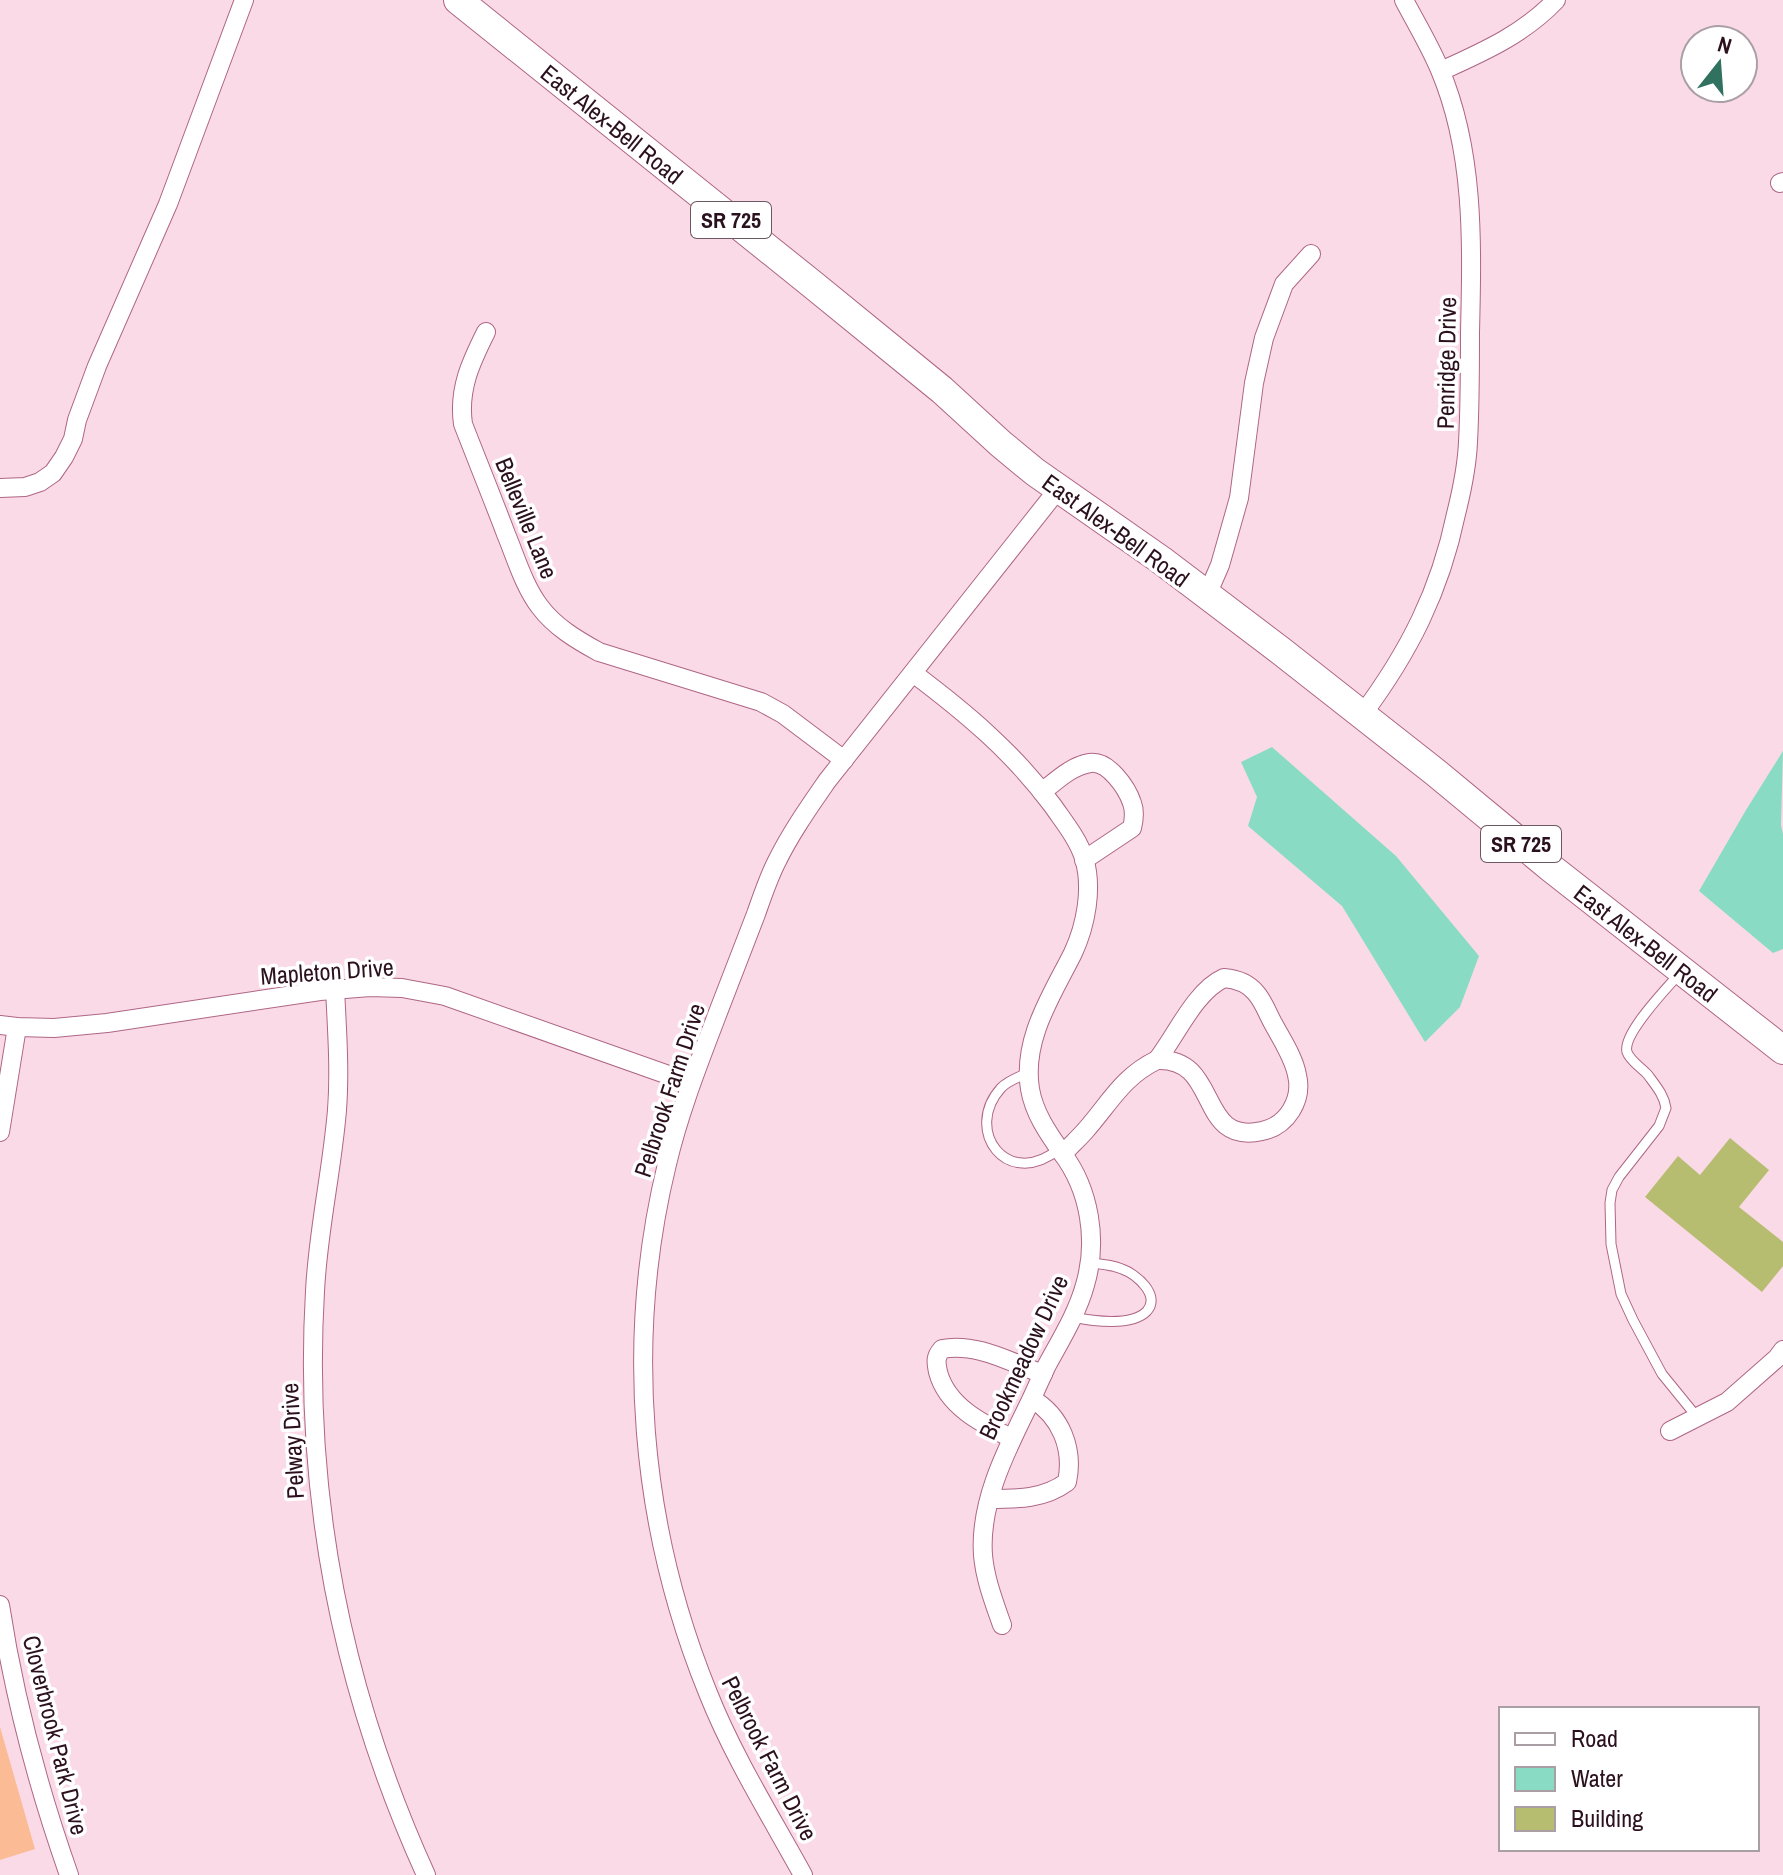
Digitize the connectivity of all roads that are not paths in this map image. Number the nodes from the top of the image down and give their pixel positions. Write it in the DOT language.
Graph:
graph roads {
  1 [pos="244,0"];
  2 [pos="458,0"];
  3 [pos="1404,0"];
  4 [pos="1556,0"];
  5 [pos="1441,71"];
  6 [pos="1311,254"];
  7 [pos="486,332"];
  8 [pos="0,488"];
  9 [pos="1059,488"];
  10 [pos="1207,595"];
  11 [pos="913,673"];
  12 [pos="1362,715"];
  13 [pos="844,760"];
  14 [pos="1042,792"];
  15 [pos="1084,860"];
  16 [pos="1681,971"];
  17 [pos="335,989"];
  18 [pos="8,1026"];
  19 [pos="1783,1050"];
  20 [pos="1157,1060"];
  21 [pos="1028,1073"];
  22 [pos="691,1083"];
  23 [pos="0,1132"];
  24 [pos="1061,1151"];
  25 [pos="1091,1263"];
  26 [pos="1073,1317"];
  27 [pos="1783,1350"];
  28 [pos="1043,1374"];
  29 [pos="1032,1399"];
  30 [pos="1697,1417"];
  31 [pos="1670,1431"];
  32 [pos="1011,1438"];
  33 [pos="990,1499"];
  34 [pos="0,1605"];
  35 [pos="1002,1625"];
  36 [pos="69,1875"];
  37 [pos="426,1875"];
  38 [pos="803,1875"];
  1 -- 8 [label="street"];
  2 -- 9 [label="main road, East Alex-Bell Road / SR 725"];
  3 -- 5 [label="street, Penridge Drive"];
  4 -- 5 [label="street"];
  5 -- 12 [label="street, Penridge Drive"];
  6 -- 10 [label="street"];
  7 -- 13 [label="street, Belleville Lane"];
  9 -- 10 [label="main road, East Alex-Bell Road / SR 725"];
  9 -- 11 [label="street, Pelbrook Farm Drive"];
  10 -- 12 [label="main road, East Alex-Bell Road / SR 725"];
  11 -- 13 [label="street, Pelbrook Farm Drive"];
  11 -- 14 [label="street, Brookmeadow Drive"];
  12 -- 16 [label="main road, East Alex-Bell Road / SR 725"];
  13 -- 22 [label="street, Pelbrook Farm Drive"];
  14 -- 15 [label="street, Brookmeadow Drive"];
  14 -- 15 [label="street"];
  15 -- 21 [label="street, Brookmeadow Drive"];
  16 -- 19 [label="main road, East Alex-Bell Road / SR 725"];
  16 -- 30 [label="lane"];
  17 -- 18 [label="street, Mapleton Drive"];
  17 -- 22 [label="street, Mapleton Drive"];
  17 -- 37 [label="street, Pelway Drive"];
  18 -- 23 [label="street"];
  20 -- 20 [label="street"];
  20 -- 24 [label="street"];
  21 -- 24 [label="street, Brookmeadow Drive"];
  21 -- 24 [label="lane"];
  22 -- 38 [label="street, Pelbrook Farm Drive"];
  24 -- 25 [label="street, Brookmeadow Drive"];
  25 -- 26 [label="street, Brookmeadow Drive"];
  25 -- 26 [label="lane"];
  26 -- 28 [label="street, Brookmeadow Drive"];
  27 -- 30 [label="street"];
  28 -- 29 [label="street, Brookmeadow Drive"];
  28 -- 32 [label="street"];
  29 -- 32 [label="street, Brookmeadow Drive"];
  29 -- 33 [label="street"];
  30 -- 31 [label="street"];
  32 -- 33 [label="street, Brookmeadow Drive"];
  33 -- 35 [label="street, Brookmeadow Drive"];
  34 -- 36 [label="street, Cloverbrook Park Drive"];
}
